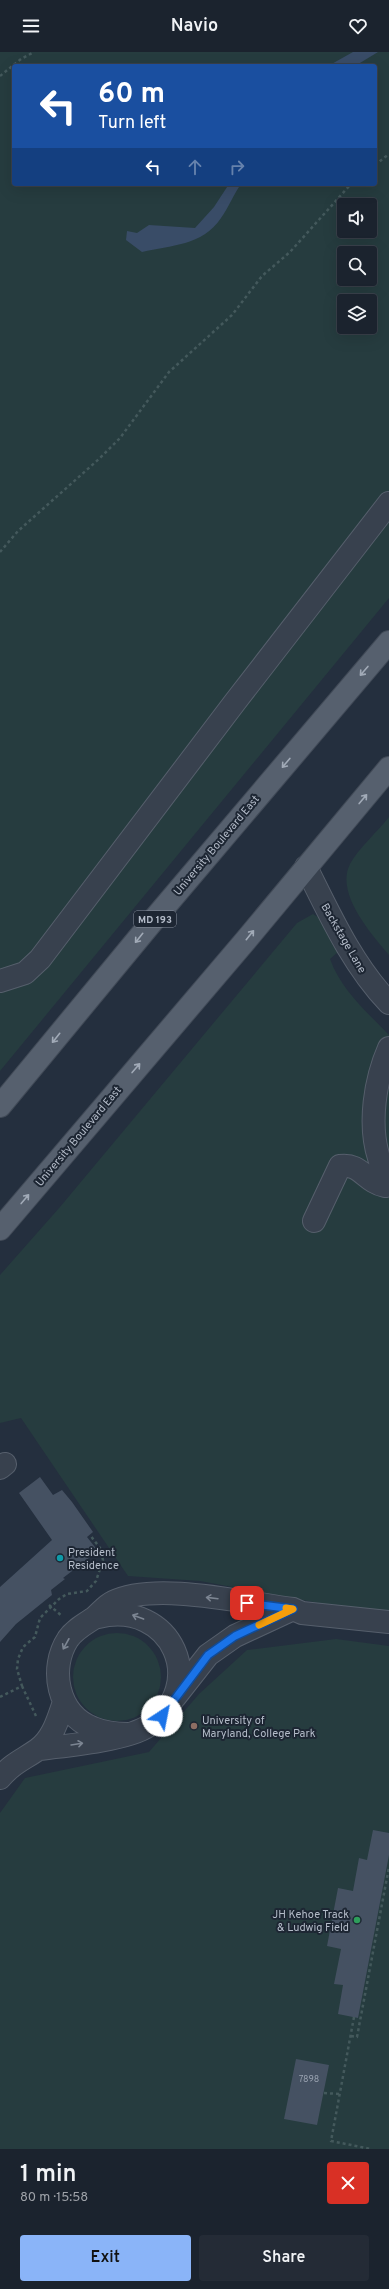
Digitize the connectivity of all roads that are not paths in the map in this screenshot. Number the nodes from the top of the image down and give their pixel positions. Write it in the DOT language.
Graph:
graph roads {
  1 [pos="389,503"];
  2 [pos="389,642"];
  3 [pos="389,768"];
  4 [pos="306,867"];
  5 [pos="0,981"];
  6 [pos="389,1003"];
  7 [pos="389,1048"];
  8 [pos="0,1106"];
  9 [pos="389,1181"];
  10 [pos="314,1221"];
  11 [pos="0,1229"];
  12 [pos="293,1609"];
  13 [pos="94,1618"];
  14 [pos="389,1622"];
  15 [pos="174,1699"];
  16 [pos="64,1702"];
  17 [pos="128,1734"];
  18 [pos="38,1750"];
  19 [pos="0,1778"];
  1 -- 5 [label="street"];
  2 -- 8 [label="main road, University Boulevard East / MD 193, one-way"];
  4 -- 3 [label="main road, University Boulevard East, one-way"];
  4 -- 6 [label="street, Backstage Lane"];
  11 -- 4 [label="main road, University Boulevard East, one-way"];
  7 -- 9 [label="street"];
  9 -- 10 [label="street"];
  12 -- 13 [label="street, one-way"];
  12 -- 14 [label="street"];
  12 -- 15 [label="street"];
  15 -- 13 [label="street, one-way"];
  13 -- 16 [label="street, one-way"];
  15 -- 17 [label="street"];
  16 -- 17 [label="street"];
  16 -- 18 [label="street"];
  18 -- 17 [label="street, one-way"];
  18 -- 19 [label="street"];
}
